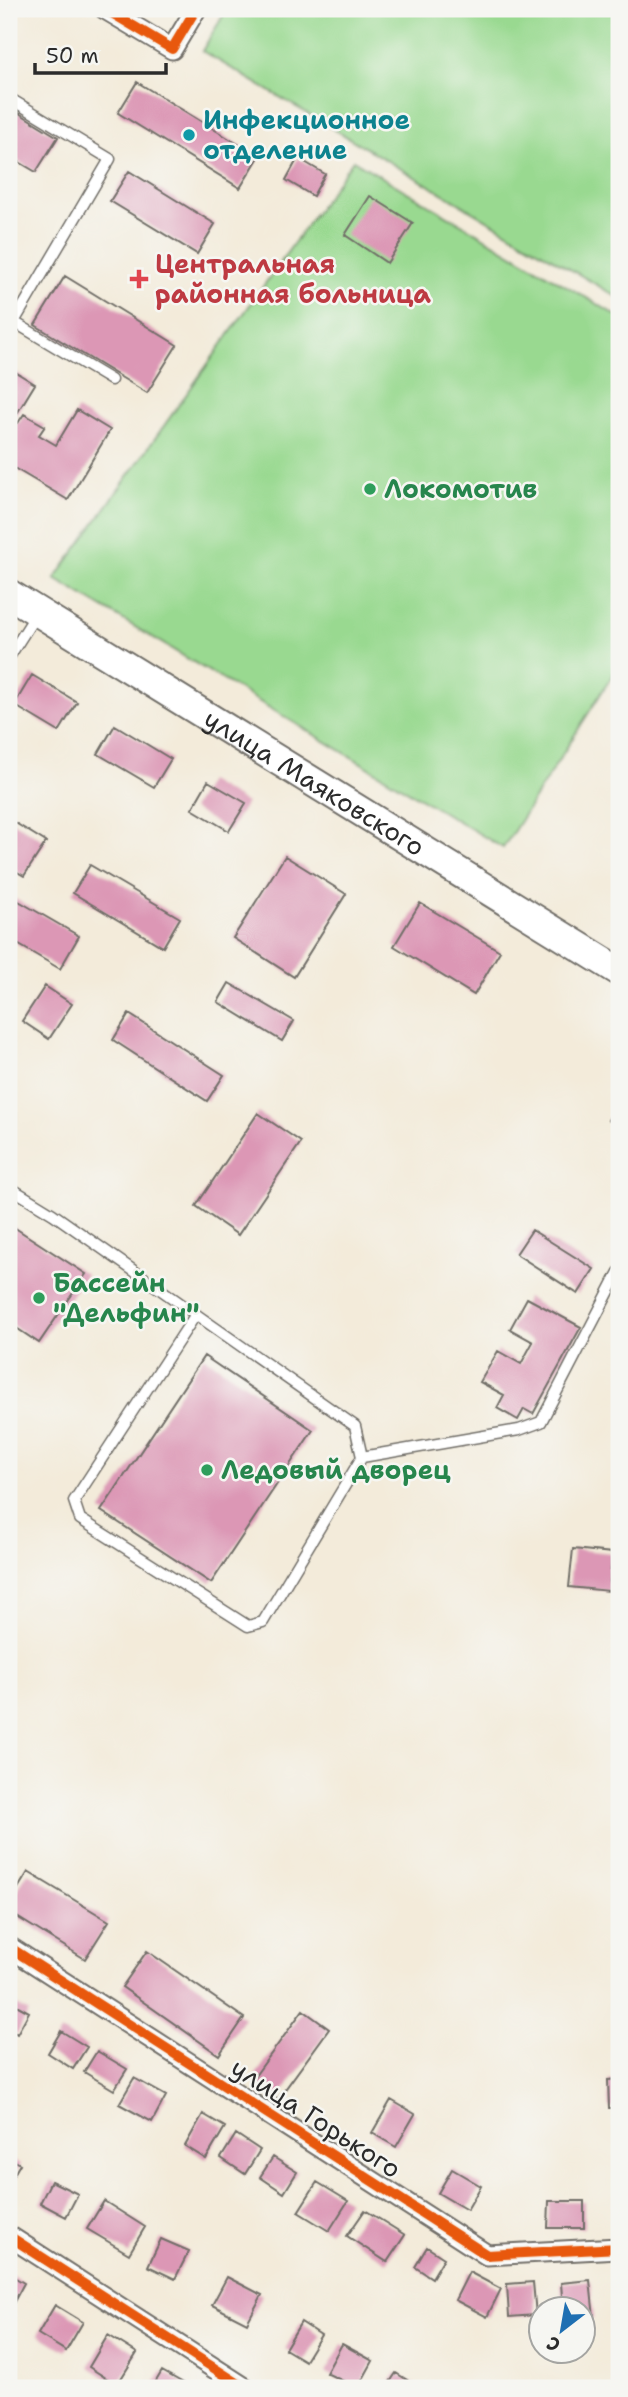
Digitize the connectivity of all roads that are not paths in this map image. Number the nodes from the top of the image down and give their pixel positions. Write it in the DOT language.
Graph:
graph roads {
  1 [pos="105,9"];
  2 [pos="196,9"];
  3 [pos="9,98"];
  4 [pos="111,380"];
  5 [pos="9,594"];
  6 [pos="38,611"];
  7 [pos="9,657"];
  8 [pos="619,971"];
  9 [pos="9,1187"];
  10 [pos="619,1272"];
  11 [pos="196,1314"];
  12 [pos="362,1457"];
  13 [pos="9,1947"];
  14 [pos="9,2236"];
  15 [pos="619,2248"];
  16 [pos="245,2388"];
  1 -- 2 [label="street"];
  3 -- 4 [label="lane"];
  5 -- 6 [label="main road, улица Маяковского"];
  6 -- 7 [label="lane"];
  6 -- 8 [label="main road, улица Маяковского"];
  9 -- 11 [label="lane"];
  10 -- 12 [label="lane"];
  11 -- 12 [label="lane"];
  11 -- 12 [label="lane"];
  13 -- 15 [label="street, улица Горького"];
  14 -- 16 [label="street"];
}
